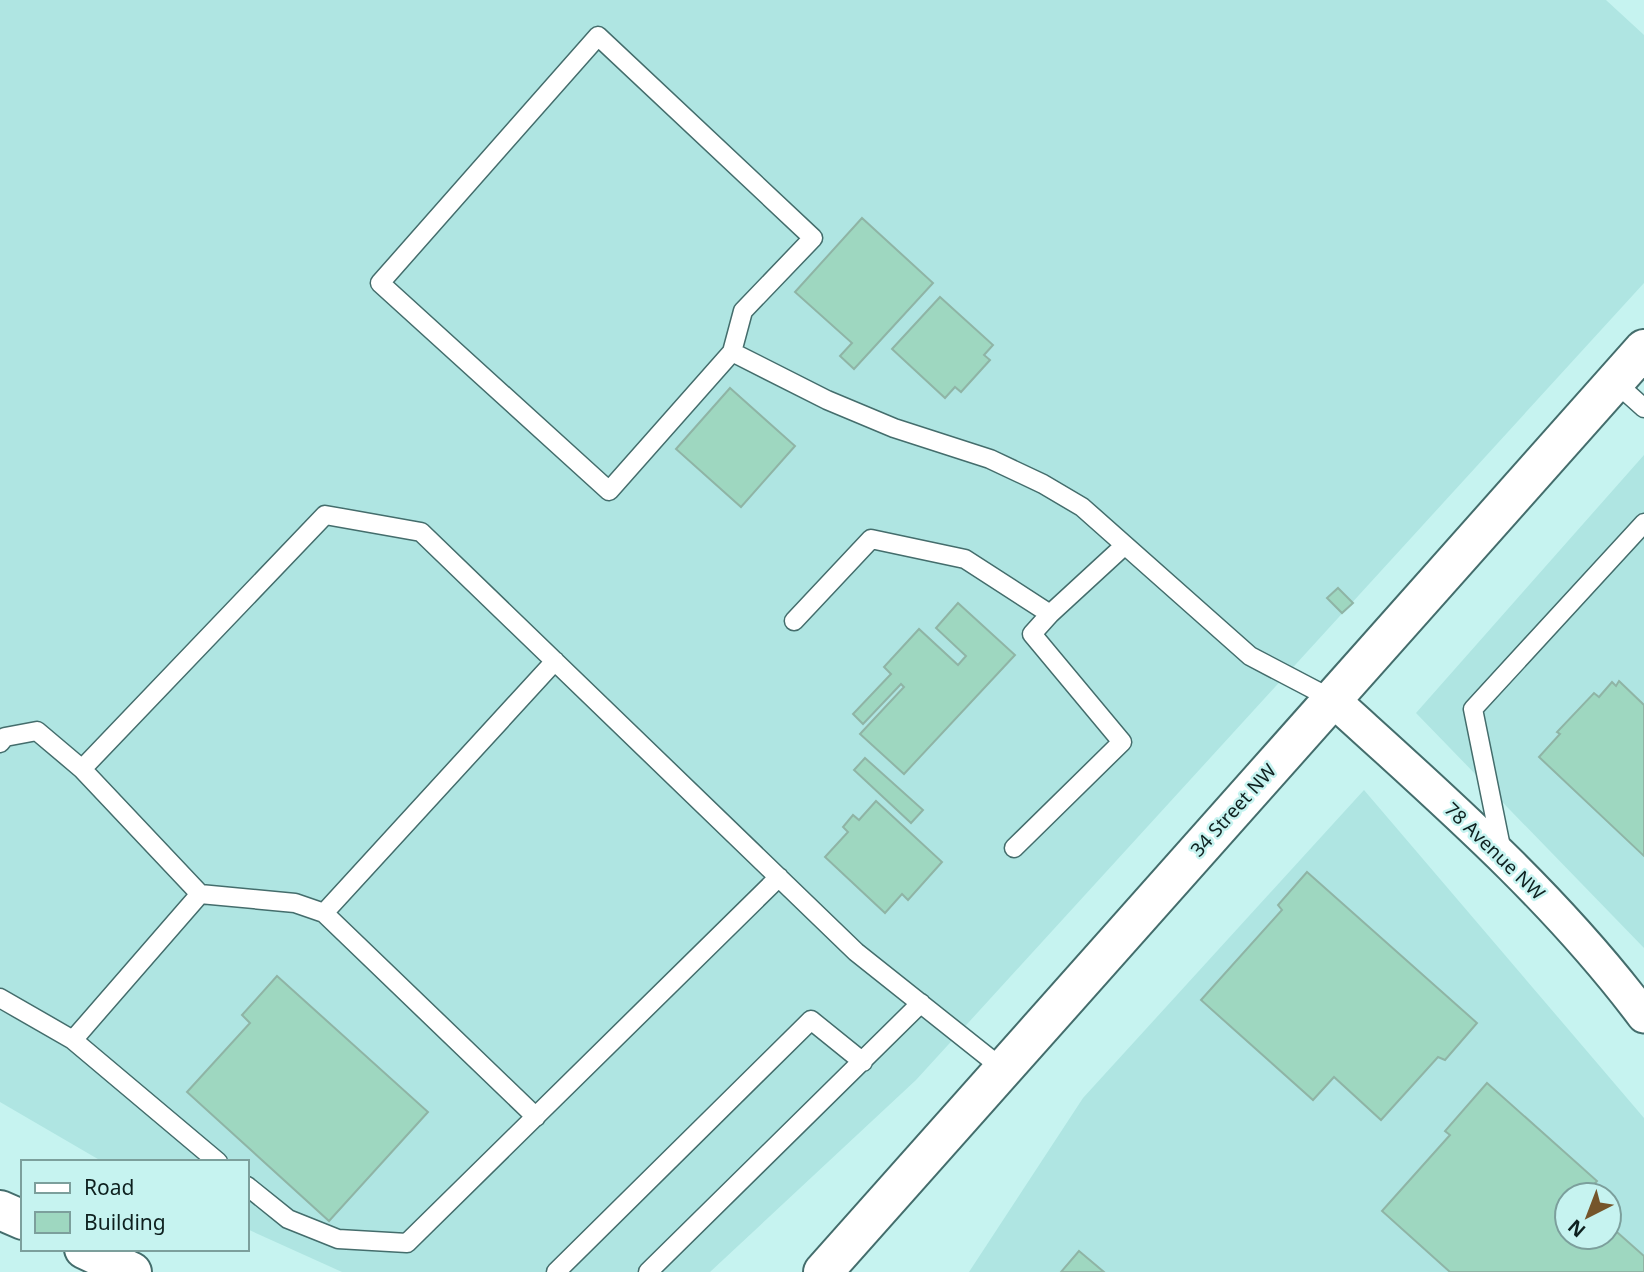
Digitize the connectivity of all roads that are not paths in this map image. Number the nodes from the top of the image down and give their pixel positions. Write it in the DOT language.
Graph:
graph roads {
  1 [pos="1644,349"];
  2 [pos="732,352"];
  3 [pos="1615,382"];
  4 [pos="1644,408"];
  5 [pos="1644,523"];
  6 [pos="1125,545"];
  7 [pos="1050,614"];
  8 [pos="794,621"];
  9 [pos="555,661"];
  10 [pos="1332,699"];
  11 [pos="0,743"];
  12 [pos="82,769"];
  13 [pos="1014,848"];
  14 [pos="1503,855"];
  15 [pos="779,877"];
  16 [pos="200,894"];
  17 [pos="324,913"];
  18 [pos="0,998"];
  19 [pos="921,1003"];
  20 [pos="1644,1016"];
  21 [pos="73,1040"];
  22 [pos="863,1062"];
  23 [pos="1003,1069"];
  24 [pos="537,1117"];
  25 [pos="216,1160"];
  26 [pos="248,1187"];
  27 [pos="0,1210"];
  28 [pos="21,1219"];
  29 [pos="88,1251"];
  30 [pos="132,1272"];
  31 [pos="556,1272"];
  32 [pos="648,1272"];
  33 [pos="823,1272"];
  1 -- 3 [label="main road, 34 Street NW"];
  2 -- 2 [label="lane"];
  2 -- 6 [label="lane"];
  3 -- 4 [label="lane"];
  3 -- 10 [label="main road, 34 Street NW"];
  5 -- 14 [label="lane"];
  6 -- 7 [label="lane"];
  6 -- 10 [label="lane"];
  7 -- 8 [label="lane"];
  7 -- 13 [label="lane"];
  9 -- 12 [label="lane"];
  9 -- 15 [label="lane"];
  9 -- 17 [label="lane"];
  10 -- 14 [label="street, 78 Avenue NW"];
  10 -- 23 [label="main road, 34 Street NW"];
  11 -- 12 [label="lane"];
  12 -- 16 [label="lane"];
  14 -- 20 [label="street, 78 Avenue NW"];
  15 -- 19 [label="lane"];
  15 -- 24 [label="lane"];
  16 -- 17 [label="lane"];
  16 -- 21 [label="lane"];
  17 -- 24 [label="lane"];
  18 -- 21 [label="lane"];
  19 -- 22 [label="lane"];
  19 -- 23 [label="lane"];
  21 -- 25 [label="lane"];
  22 -- 31 [label="lane"];
  22 -- 32 [label="lane"];
  23 -- 33 [label="main road, 34 Street NW"];
  24 -- 26 [label="lane"];
  27 -- 28 [label="main road"];
  29 -- 30 [label="main road"];
}
